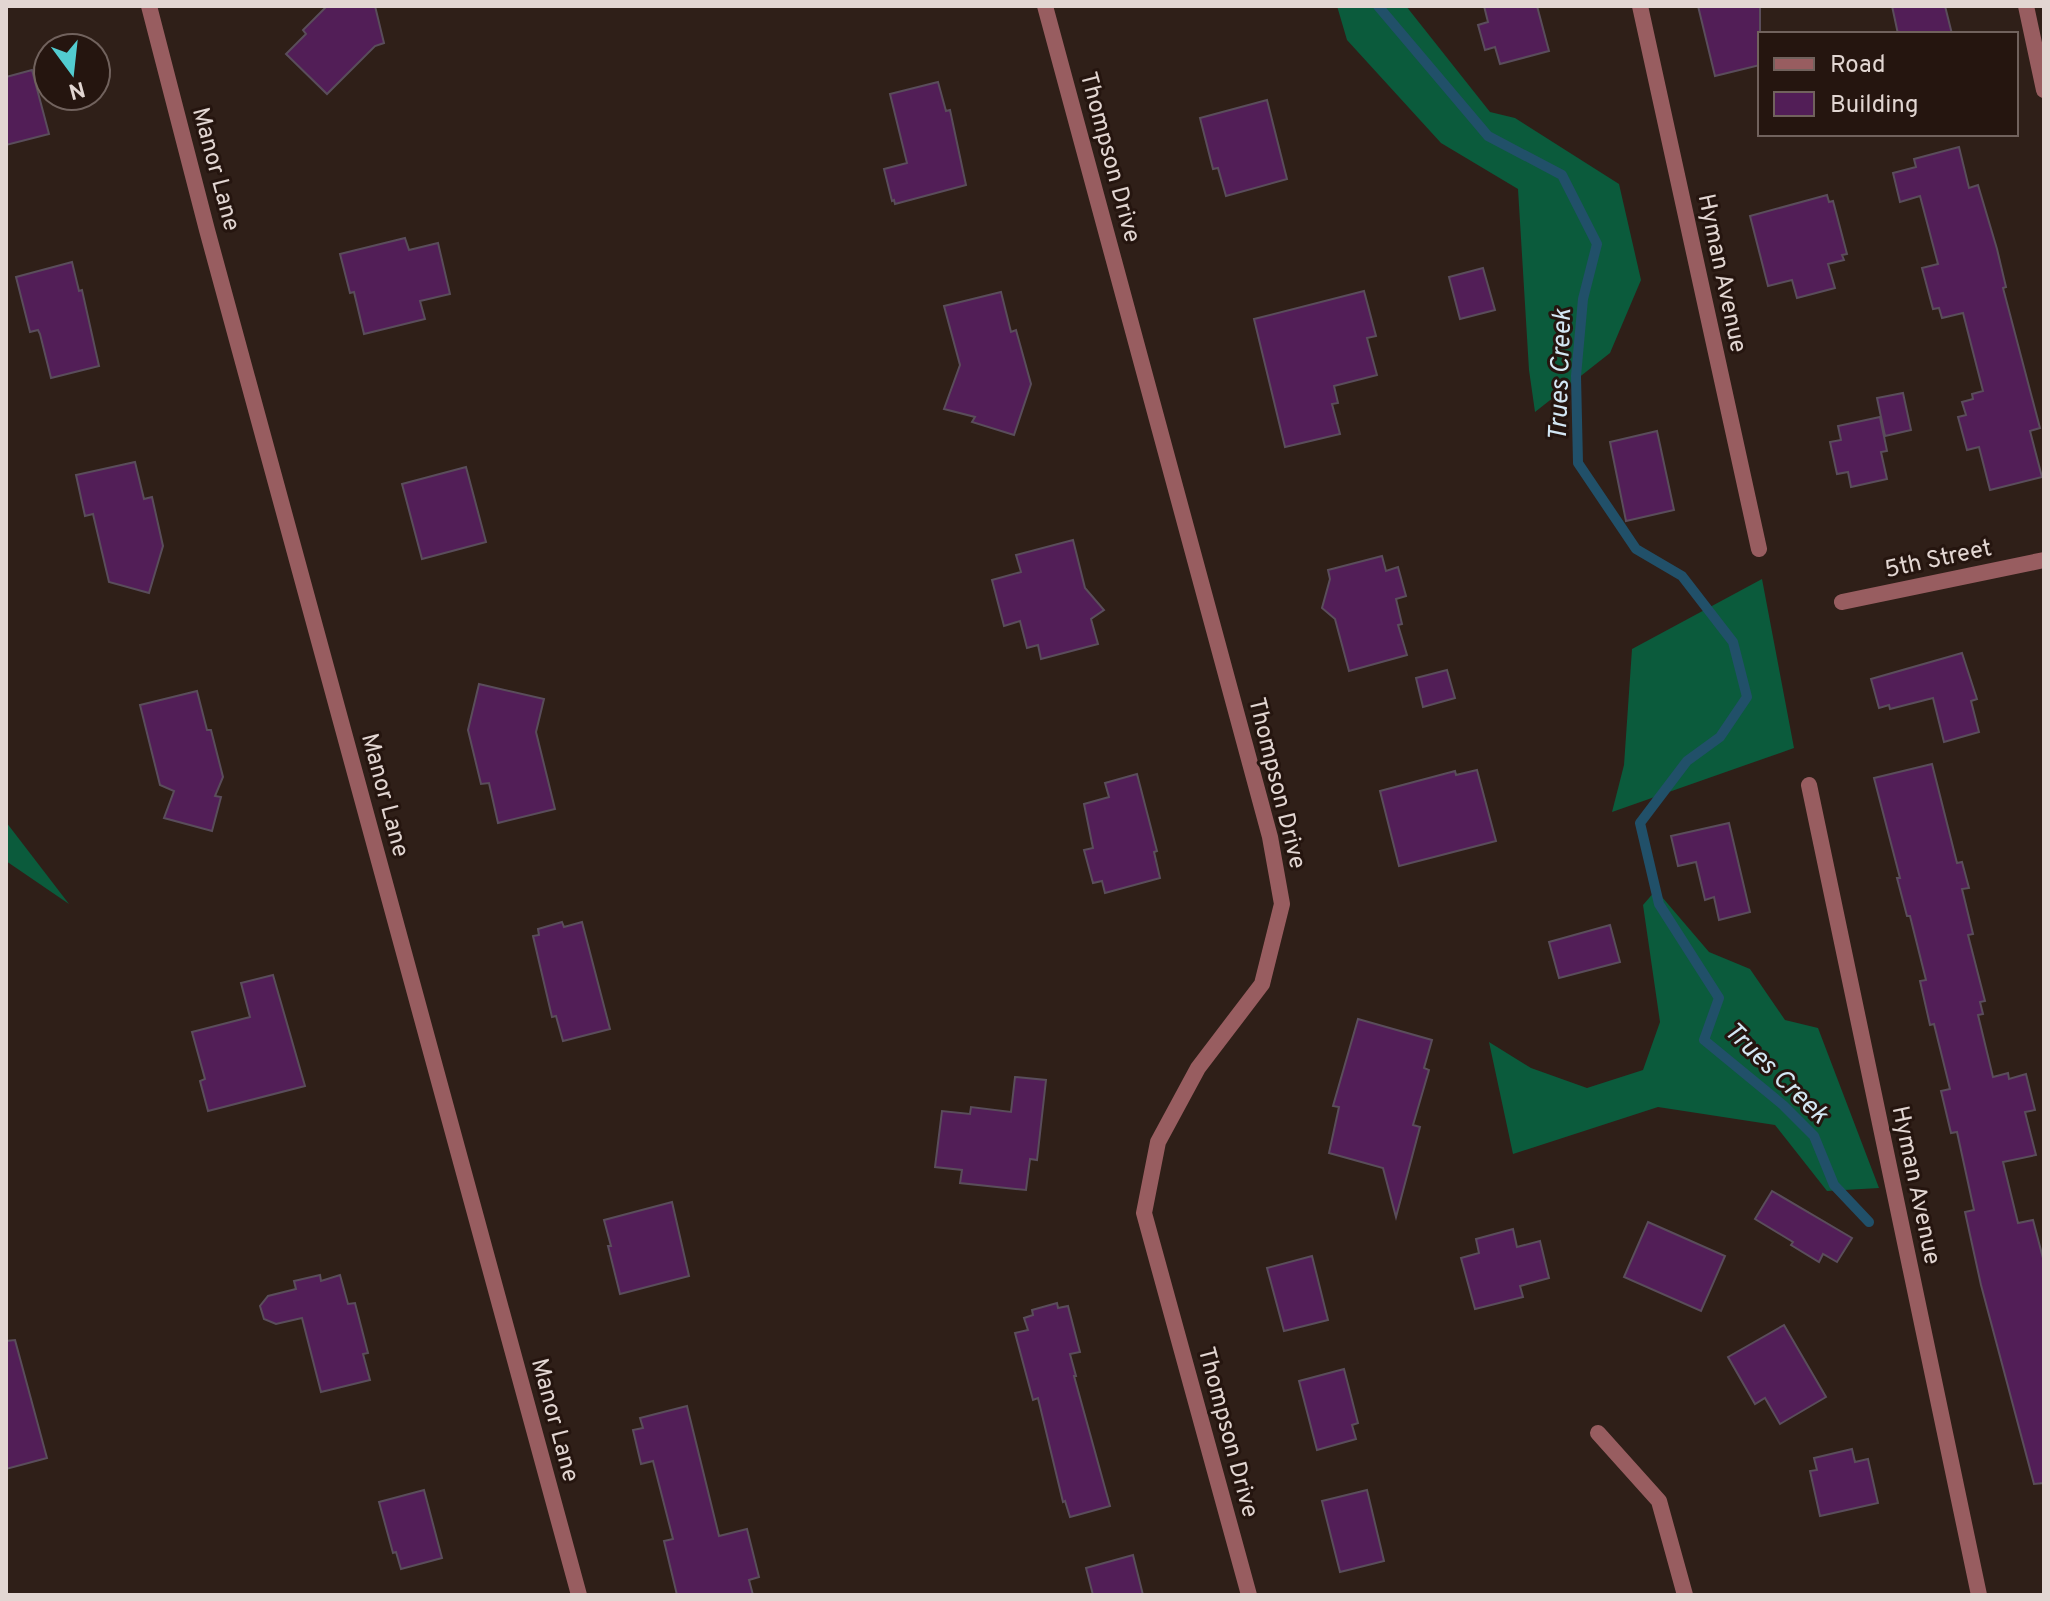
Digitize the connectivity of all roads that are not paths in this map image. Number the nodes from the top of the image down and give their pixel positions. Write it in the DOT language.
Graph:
graph roads {
  1 [pos="149,6"];
  2 [pos="1045,6"];
  3 [pos="1640,6"];
  4 [pos="2026,6"];
  5 [pos="2044,90"];
  6 [pos="1759,549"];
  7 [pos="2044,560"];
  8 [pos="1842,602"];
  9 [pos="1809,785"];
  10 [pos="1598,1433"];
  11 [pos="579,1595"];
  12 [pos="1249,1595"];
  13 [pos="1685,1595"];
  14 [pos="1979,1595"];
  1 -- 11 [label="street, Manor Lane"];
  2 -- 12 [label="street, Thompson Drive"];
  3 -- 6 [label="street, Hyman Avenue"];
  4 -- 5 [label="street"];
  7 -- 8 [label="street, 5th Street"];
  9 -- 14 [label="street, Hyman Avenue"];
  10 -- 13 [label="street"];
}
